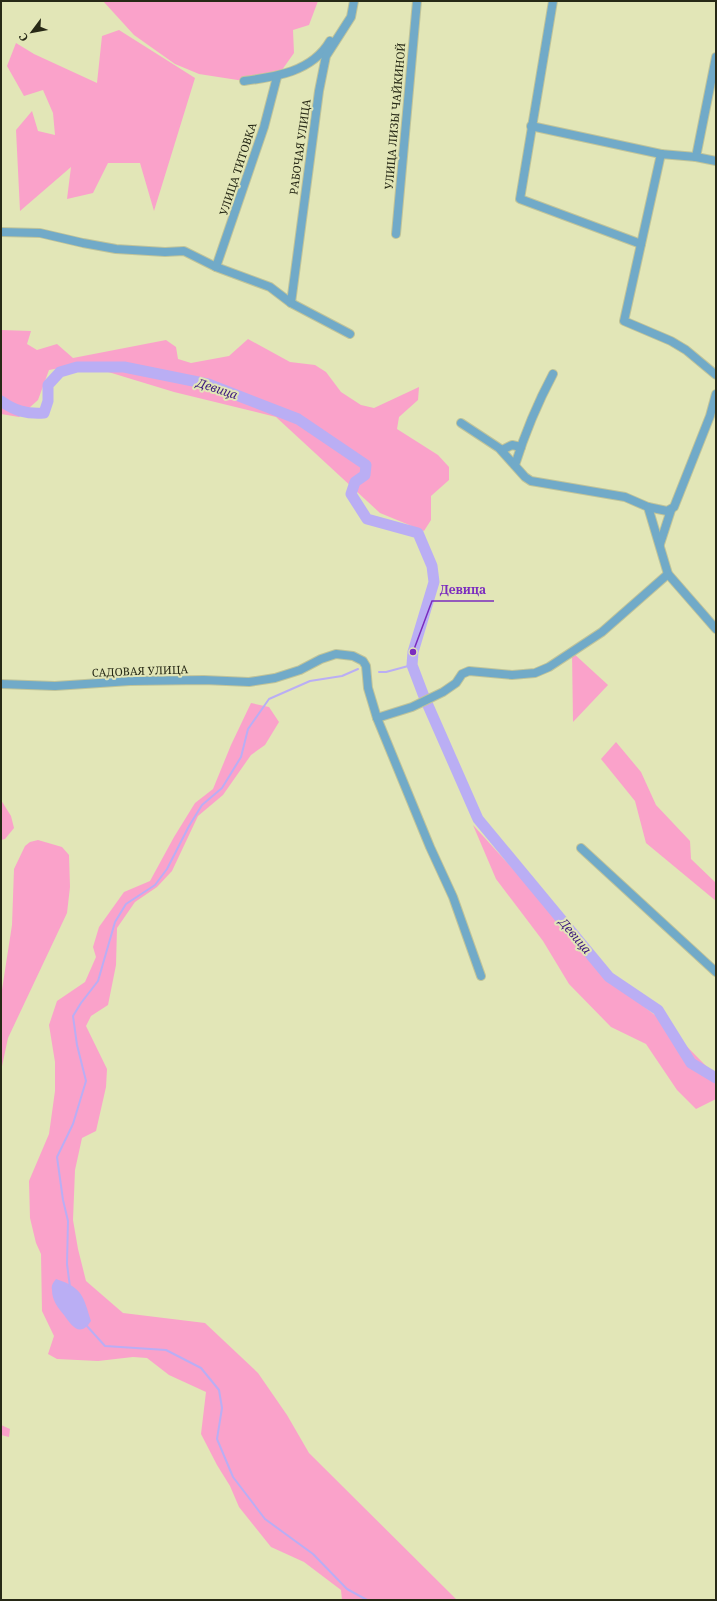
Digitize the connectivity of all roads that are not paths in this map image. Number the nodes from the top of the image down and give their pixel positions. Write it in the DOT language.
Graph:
graph roads {
  1 [pos="354,1"];
  2 [pos="417,1"];
  3 [pos="553,1"];
  4 [pos="716,57"];
  5 [pos="277,77"];
  6 [pos="244,81"];
  7 [pos="532,126"];
  8 [pos="661,154"];
  9 [pos="696,157"];
  10 [pos="716,161"];
  11 [pos="1,232"];
  12 [pos="396,234"];
  13 [pos="641,244"];
  14 [pos="216,267"];
  15 [pos="291,302"];
  16 [pos="350,334"];
  17 [pos="553,374"];
  18 [pos="716,375"];
  19 [pos="716,394"];
  20 [pos="461,423"];
  21 [pos="520,447"];
  22 [pos="502,450"];
  23 [pos="515,465"];
  24 [pos="648,508"];
  25 [pos="671,510"];
  26 [pos="659,545"];
  27 [pos="668,574"];
  28 [pos="716,629"];
  29 [pos="1,684"];
  30 [pos="377,718"];
  31 [pos="581,848"];
  32 [pos="716,972"];
  33 [pos="481,976"];
  1 -- 5 [label="street"];
  1 -- 15 [label="street, РАБОЧАЯ УЛИЦА"];
  2 -- 12 [label="street, УЛИЦА ЛИЗЫ ЧАЙКИНОЙ"];
  3 -- 7 [label="street"];
  4 -- 9 [label="street"];
  5 -- 6 [label="street"];
  5 -- 14 [label="street, УЛИЦА ТИТОВКА"];
  7 -- 8 [label="street"];
  7 -- 13 [label="street"];
  8 -- 9 [label="street"];
  8 -- 13 [label="street"];
  9 -- 10 [label="street"];
  11 -- 14 [label="street"];
  13 -- 18 [label="street"];
  14 -- 15 [label="street"];
  15 -- 16 [label="street"];
  17 -- 21 [label="street"];
  19 -- 25 [label="street"];
  20 -- 22 [label="street"];
  21 -- 22 [label="street"];
  21 -- 23 [label="street"];
  22 -- 23 [label="street"];
  23 -- 24 [label="street"];
  24 -- 25 [label="street"];
  24 -- 26 [label="street"];
  25 -- 26 [label="street"];
  26 -- 27 [label="street"];
  27 -- 28 [label="street"];
  27 -- 30 [label="street"];
  29 -- 30 [label="street, САДОВАЯ УЛИЦА"];
  30 -- 33 [label="street, САДОВАЯ УЛИЦА"];
  31 -- 32 [label="street"];
}
